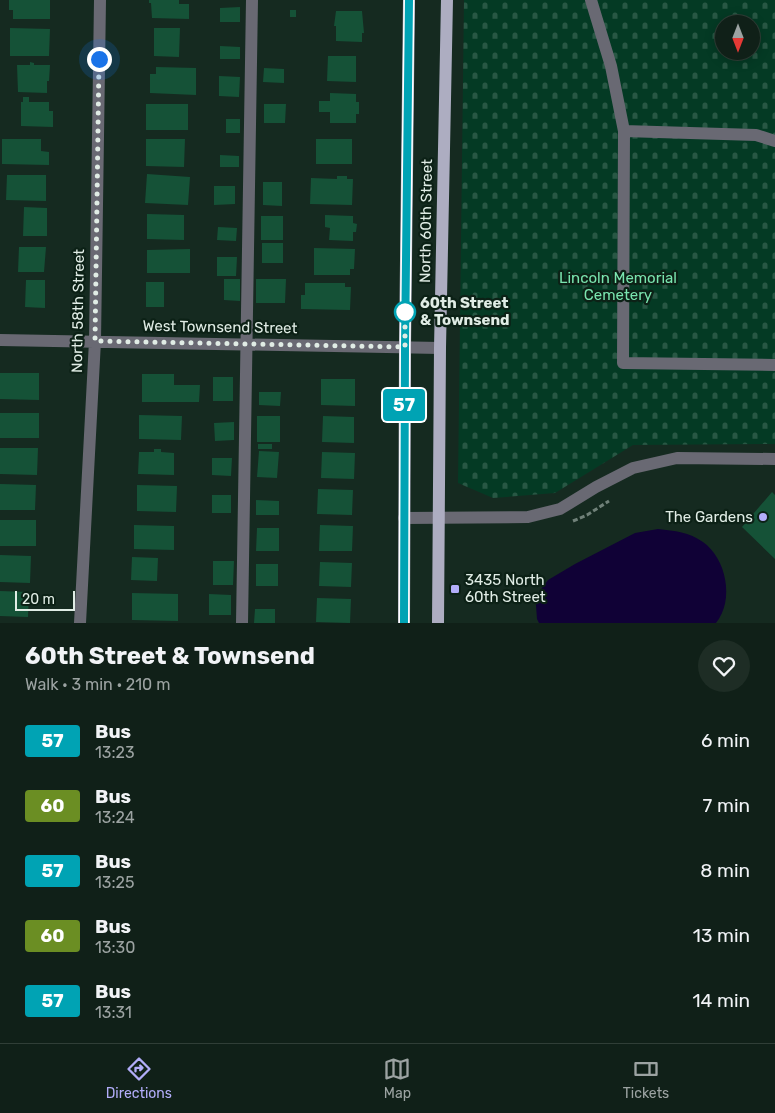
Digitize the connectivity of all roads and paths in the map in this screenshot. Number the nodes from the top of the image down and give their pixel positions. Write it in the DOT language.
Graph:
graph roads {
  1 [pos="100,0"];
  2 [pos="252,0"];
  3 [pos="409,0"];
  4 [pos="447,0"];
  5 [pos="591,0"];
  6 [pos="624,131"];
  7 [pos="775,141"];
  8 [pos="0,340"];
  9 [pos="95,341"];
  10 [pos="246,344"];
  11 [pos="405,347"];
  12 [pos="440,348"];
  13 [pos="775,365"];
  14 [pos="775,459"];
  15 [pos="614,497"];
  16 [pos="404,518"];
  17 [pos="439,518"];
  18 [pos="570,523"];
  19 [pos="80,623"];
  20 [pos="242,623"];
  21 [pos="404,623"];
  22 [pos="438,623"];
  1 -- 9 [label="street, North 58th Street"];
  2 -- 10 [label="street"];
  3 -- 11 [label="main road, North 60th Street"];
  4 -- 12 [label="main road, North 60th Street"];
  5 -- 6 [label="street"];
  6 -- 7 [label="street"];
  6 -- 13 [label="street"];
  8 -- 9 [label="street, West Townsend Street"];
  9 -- 10 [label="street, West Townsend Street"];
  9 -- 19 [label="street, North 58th Street"];
  10 -- 11 [label="street, West Townsend Street"];
  10 -- 20 [label="street"];
  11 -- 12 [label="street, West Townsend Street"];
  11 -- 16 [label="main road, North 60th Street"];
  12 -- 17 [label="main road, North 60th Street"];
  14 -- 17 [label="street"];
  15 -- 18 [label="path"];
  16 -- 17 [label="street"];
  16 -- 21 [label="main road, North 60th Street"];
  17 -- 22 [label="main road, North 60th Street"];
}
